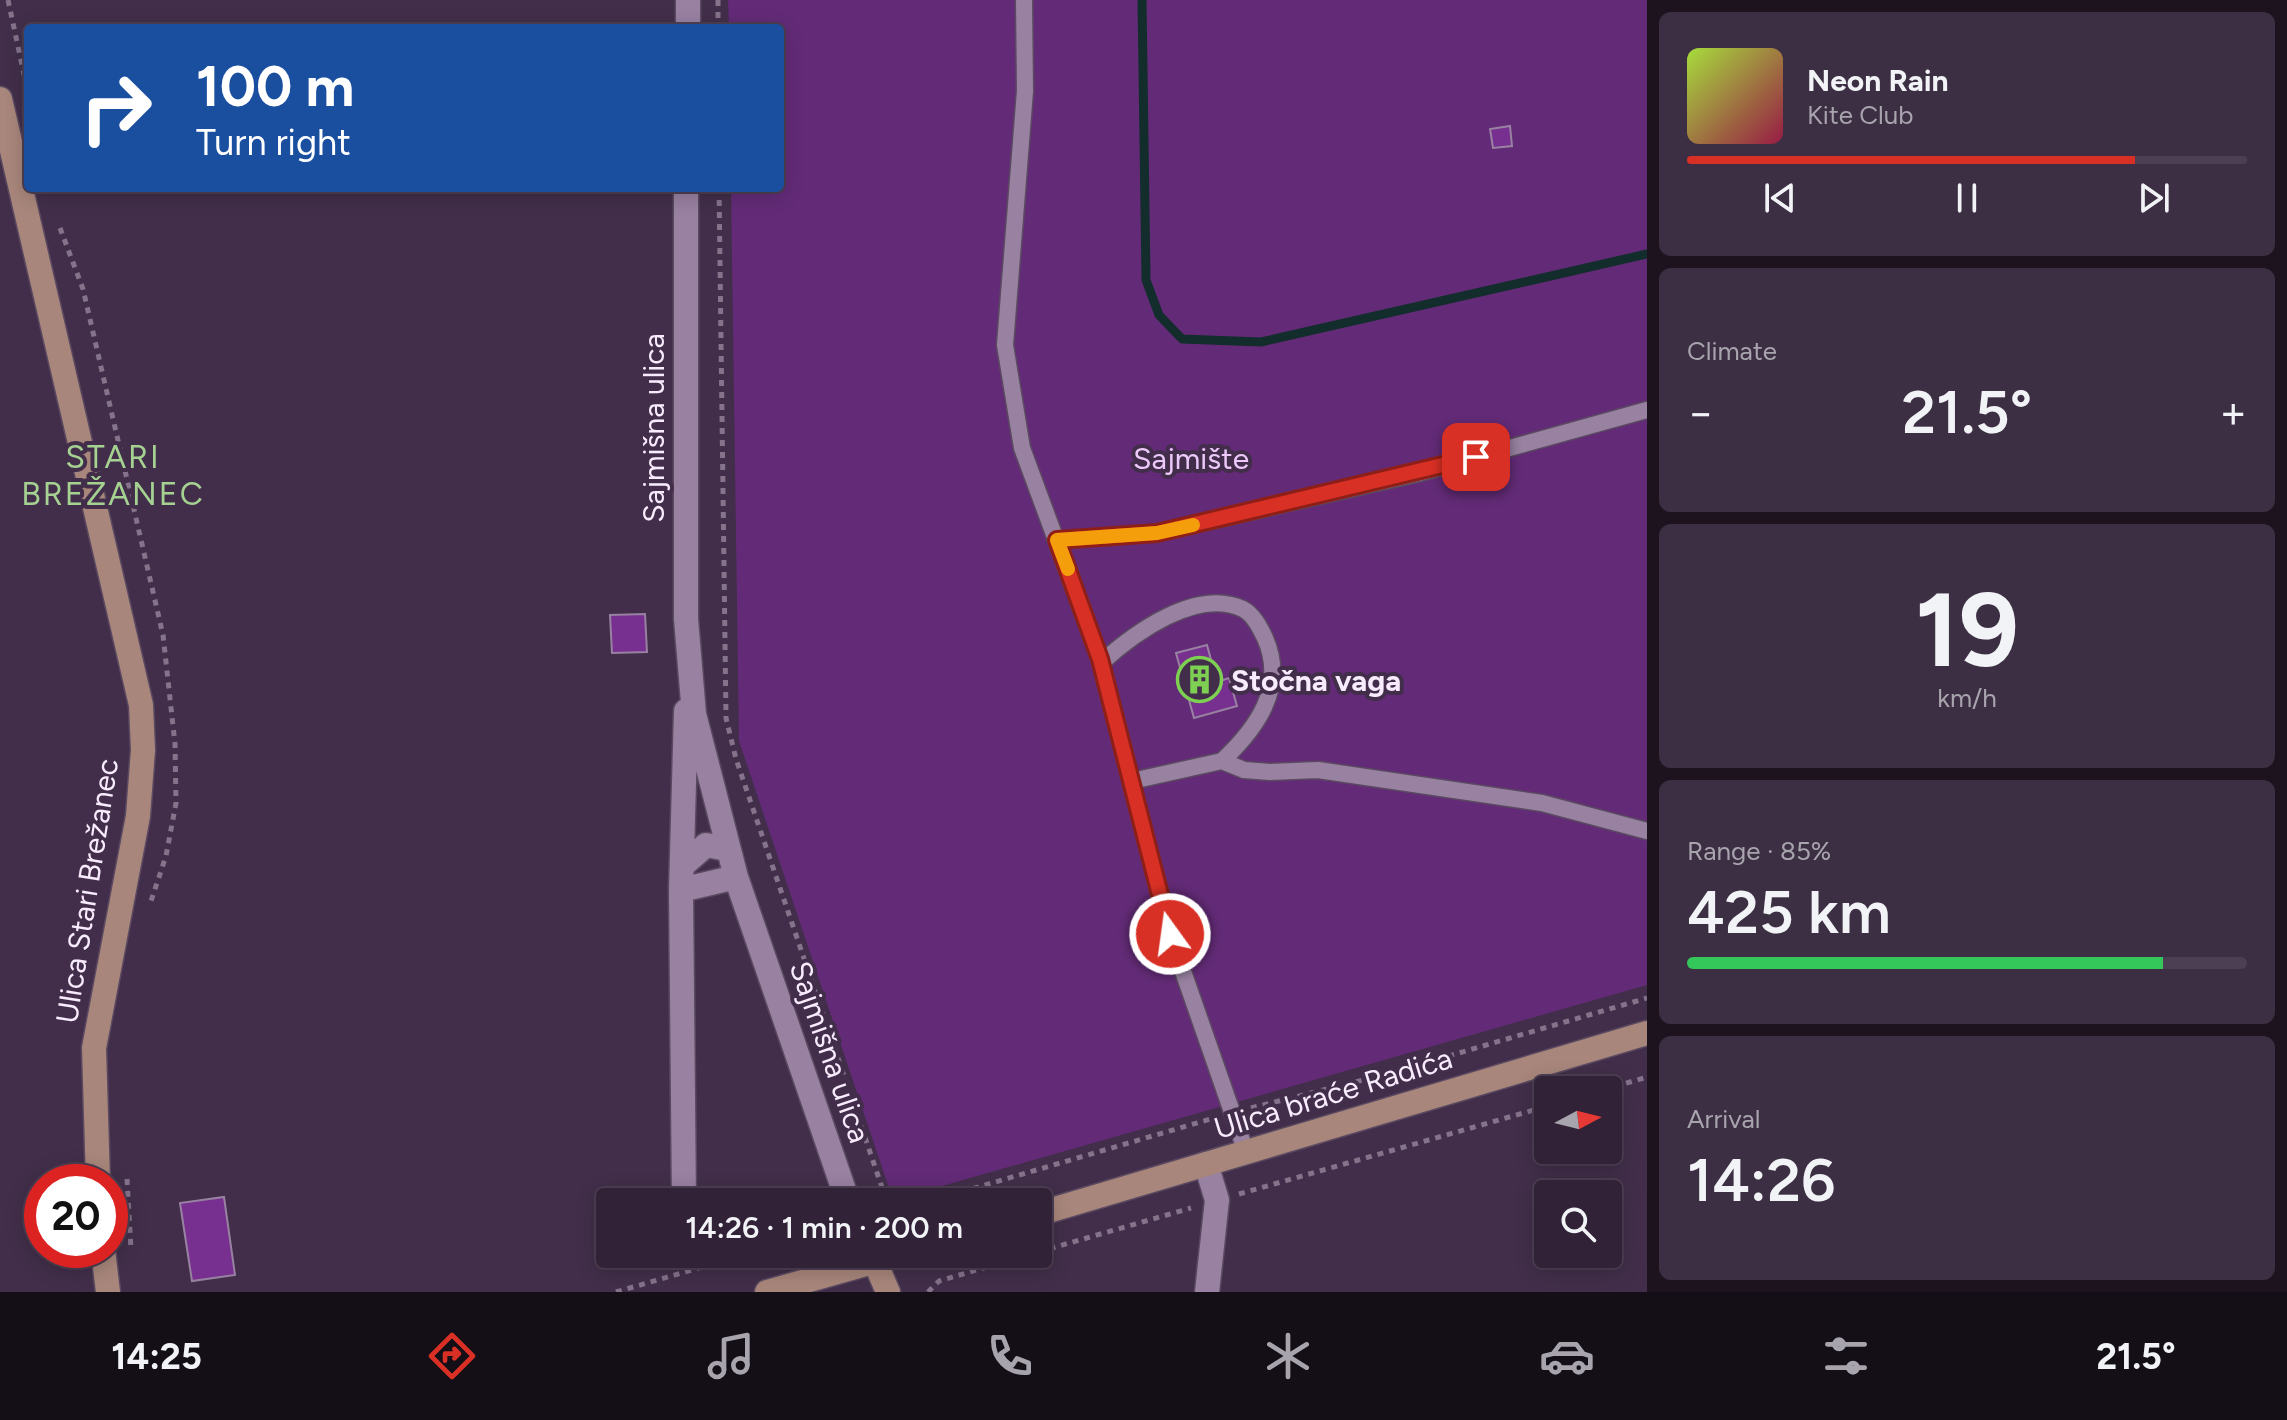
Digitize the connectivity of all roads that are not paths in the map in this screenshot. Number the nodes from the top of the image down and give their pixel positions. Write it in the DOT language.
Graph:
graph roads {
  1 [pos="688,0"];
  2 [pos="1024,0"];
  3 [pos="688,24"];
  4 [pos="0,99"];
  5 [pos="686,192"];
  6 [pos="1647,410"];
  7 [pos="1057,540"];
  8 [pos="1101,663"];
  9 [pos="689,669"];
  10 [pos="1222,761"];
  11 [pos="1132,781"];
  12 [pos="1647,831"];
  13 [pos="727,849"];
  14 [pos="736,877"];
  15 [pos="681,878"];
  16 [pos="1647,1033"];
  17 [pos="1246,1152"];
  18 [pos="97,1164"];
  19 [pos="1206,1164"];
  20 [pos="684,1188"];
  21 [pos="843,1188"];
  22 [pos="1052,1210"];
  23 [pos="105,1268"];
  24 [pos="842,1268"];
  25 [pos="877,1268"];
  26 [pos="108,1292"];
  27 [pos="767,1292"];
  28 [pos="888,1292"];
  29 [pos="1207,1292"];
  1 -- 3 [label="street"];
  2 -- 7 [label="lane"];
  4 -- 18 [label="main road, Ulica Stari Brežanec"];
  5 -- 9 [label="street, Sajmišna ulica"];
  6 -- 7 [label="lane"];
  7 -- 8 [label="lane"];
  8 -- 10 [label="lane"];
  8 -- 11 [label="lane"];
  9 -- 13 [label="street, Sajmišna ulica"];
  9 -- 15 [label="street, Sajmišna ulica"];
  10 -- 11 [label="lane"];
  10 -- 12 [label="lane"];
  11 -- 17 [label="lane"];
  13 -- 14 [label="street, Sajmišna ulica"];
  13 -- 15 [label="street"];
  14 -- 15 [label="street"];
  14 -- 21 [label="street, Sajmišna ulica"];
  15 -- 20 [label="street, Sajmišna ulica"];
  16 -- 17 [label="main road, Ulica braće Radića"];
  17 -- 19 [label="main road, Ulica braće Radića"];
  19 -- 22 [label="main road, Ulica braće Radića"];
  19 -- 29 [label="street"];
  23 -- 26 [label="main road"];
  24 -- 27 [label="main road"];
  25 -- 28 [label="main road"];
}
